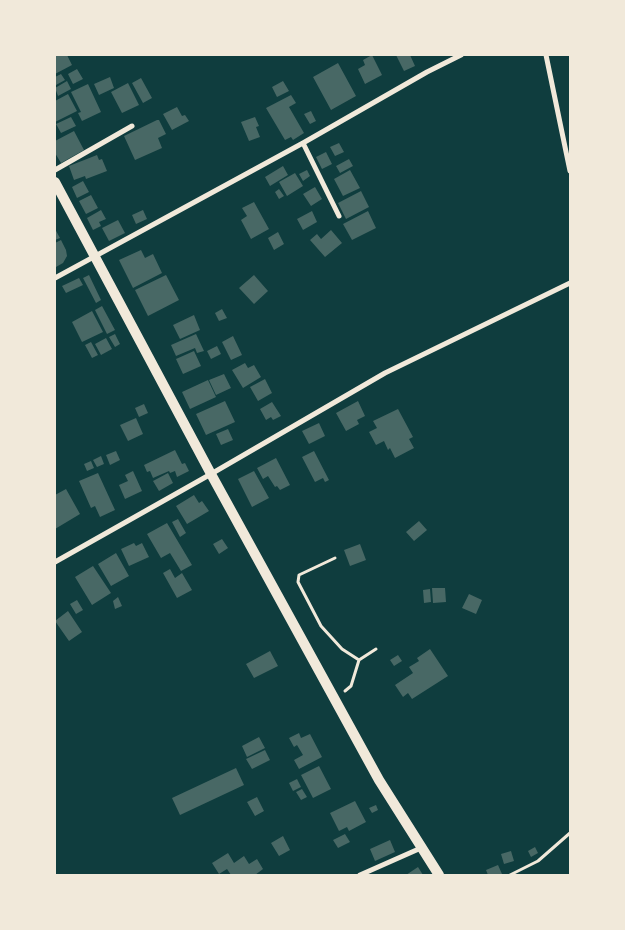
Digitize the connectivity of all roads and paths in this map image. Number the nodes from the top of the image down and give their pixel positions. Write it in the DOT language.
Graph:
graph roads {
  1 [pos="461,55"];
  2 [pos="546,55"];
  3 [pos="132,126"];
  4 [pos="303,143"];
  5 [pos="55,170"];
  6 [pos="570,172"];
  7 [pos="55,182"];
  8 [pos="339,216"];
  9 [pos="94,257"];
  10 [pos="55,278"];
  11 [pos="570,283"];
  12 [pos="211,474"];
  13 [pos="335,558"];
  14 [pos="55,562"];
  15 [pos="376,648"];
  16 [pos="359,660"];
  17 [pos="335,700"];
  18 [pos="570,833"];
  19 [pos="421,848"];
  20 [pos="360,875"];
  21 [pos="438,875"];
  22 [pos="510,875"];
  1 -- 4 [label="street"];
  2 -- 6 [label="street"];
  3 -- 5 [label="street"];
  4 -- 8 [label="street"];
  4 -- 9 [label="street"];
  7 -- 9 [label="main road"];
  9 -- 10 [label="street"];
  9 -- 12 [label="main road"];
  11 -- 12 [label="street"];
  12 -- 14 [label="street"];
  12 -- 17 [label="main road"];
  13 -- 16 [label="path"];
  15 -- 16 [label="path"];
  16 -- 17 [label="path"];
  17 -- 19 [label="main road"];
  18 -- 22 [label="path"];
  19 -- 20 [label="street"];
  19 -- 21 [label="main road"];
}
